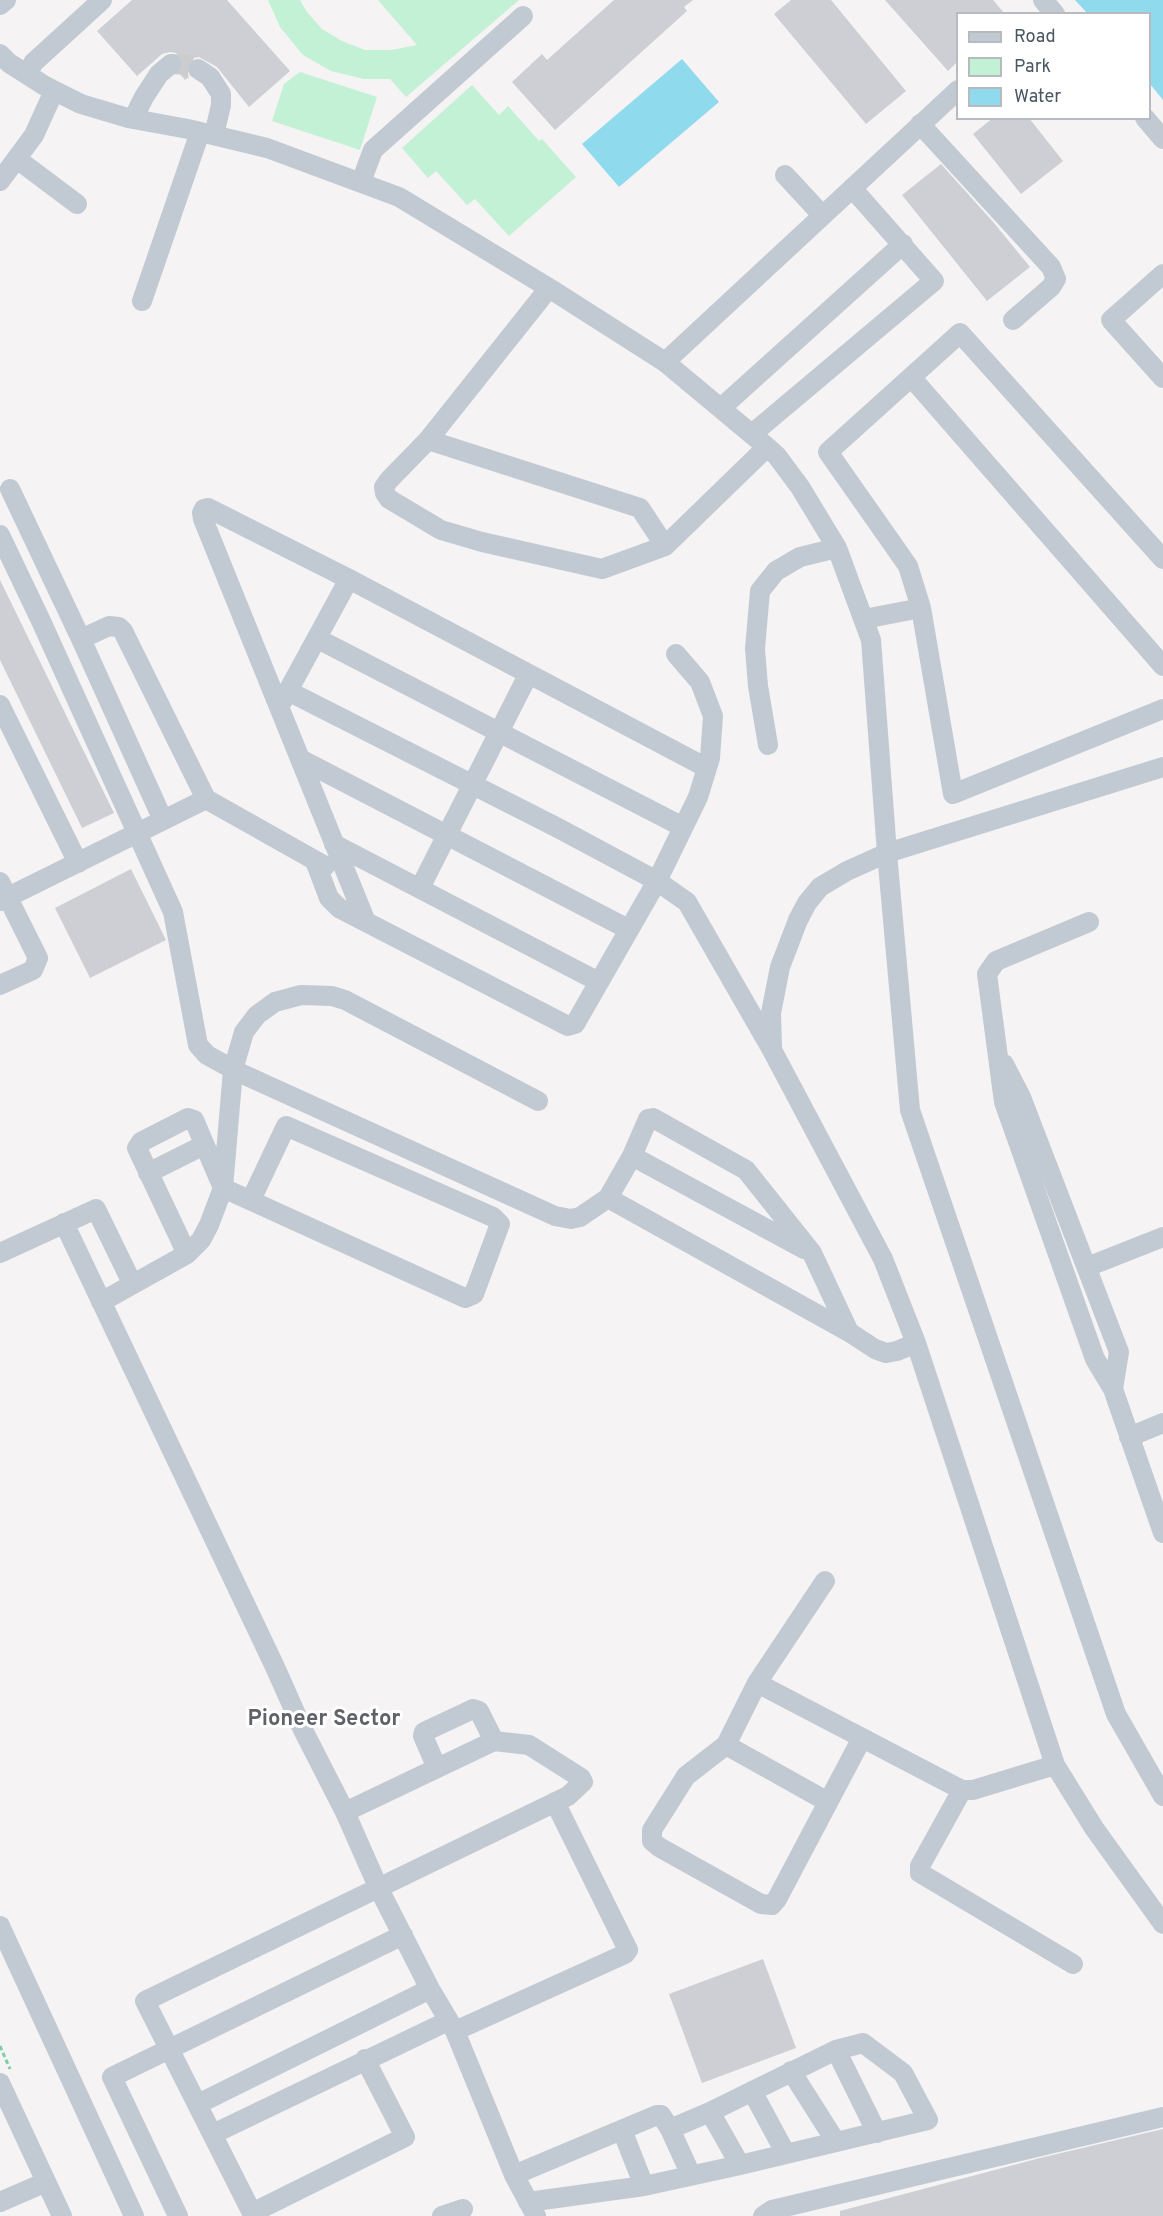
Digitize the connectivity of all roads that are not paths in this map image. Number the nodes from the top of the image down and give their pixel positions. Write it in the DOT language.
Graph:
graph roads {
  1 [pos="6,0"];
  2 [pos="102,0"];
  3 [pos="0,5"];
  4 [pos="523,16"];
  5 [pos="0,54"];
  6 [pos="171,64"];
  7 [pos="198,69"];
  8 [pos="28,75"];
  9 [pos="54,91"];
  10 [pos="956,91"];
  11 [pos="133,119"];
  12 [pos="1147,120"];
  13 [pos="920,124"];
  14 [pos="207,133"];
  15 [pos="1163,139"];
  16 [pos="17,159"];
  17 [pos="785,175"];
  18 [pos="0,181"];
  19 [pos="361,182"];
  20 [pos="852,188"];
  21 [pos="77,204"];
  22 [pos="822,215"];
  23 [pos="903,244"];
  24 [pos="1163,274"];
  25 [pos="549,288"];
  26 [pos="142,301"];
  27 [pos="1013,320"];
  28 [pos="664,362"];
  29 [pos="911,378"];
  30 [pos="1163,378"];
  31 [pos="721,408"];
  32 [pos="752,434"];
  33 [pos="428,440"];
  34 [pos="767,447"];
  35 [pos="10,489"];
  36 [pos="0,535"];
  37 [pos="665,546"];
  38 [pos="837,548"];
  39 [pos="1163,559"];
  40 [pos="349,579"];
  41 [pos="921,608"];
  42 [pos="864,619"];
  43 [pos="81,639"];
  44 [pos="318,639"];
  45 [pos="676,654"];
  46 [pos="1163,666"];
  47 [pos="528,675"];
  48 [pos="284,699"];
  49 [pos="0,705"];
  50 [pos="1163,709"];
  51 [pos="499,732"];
  52 [pos="768,745"];
  53 [pos="300,759"];
  54 [pos="1163,767"];
  55 [pos="707,768"];
  56 [pos="472,785"];
  57 [pos="206,799"];
  58 [pos="164,820"];
  59 [pos="683,827"];
  60 [pos="137,834"];
  61 [pos="447,835"];
  62 [pos="334,844"];
  63 [pos="887,853"];
  64 [pos="315,861"];
  65 [pos="78,863"];
  66 [pos="348,879"];
  67 [pos="657,881"];
  68 [pos="420,888"];
  69 [pos="3,893"];
  70 [pos="366,922"];
  71 [pos="1089,922"];
  72 [pos="628,929"];
  73 [pos="599,982"];
  74 [pos="0,985"];
  75 [pos="772,1050"];
  76 [pos="997,1051"];
  77 [pos="233,1070"];
  78 [pos="538,1101"];
  79 [pos="204,1145"];
  80 [pos="632,1156"];
  81 [pos="148,1173"];
  82 [pos="223,1188"];
  83 [pos="608,1198"];
  84 [pos="251,1200"];
  85 [pos="64,1223"];
  86 [pos="1163,1237"];
  87 [pos="0,1253"];
  88 [pos="812,1253"];
  89 [pos="187,1254"];
  90 [pos="1087,1267"];
  91 [pos="132,1283"];
  92 [pos="101,1302"];
  93 [pos="849,1332"];
  94 [pos="916,1343"];
  95 [pos="1113,1389"];
  96 [pos="1163,1423"];
  97 [pos="1128,1437"];
  98 [pos="1163,1533"];
  99 [pos="825,1581"];
  100 [pos="757,1683"];
  101 [pos="862,1738"];
  102 [pos="494,1741"];
  103 [pos="726,1745"];
  104 [pos="1055,1765"];
  105 [pos="437,1767"];
  106 [pos="962,1790"];
  107 [pos="1163,1796"];
  108 [pos="555,1802"];
  109 [pos="828,1802"];
  110 [pos="345,1812"];
  111 [pos="379,1889"];
  112 [pos="1163,1924"];
  113 [pos="0,1926"];
  114 [pos="403,1935"];
  115 [pos="1073,1964"];
  116 [pos="430,1989"];
  117 [pos="451,2026"];
  118 [pos="171,2049"];
  119 [pos="836,2050"];
  120 [pos="365,2059"];
  121 [pos="791,2071"];
  122 [pos="0,2083"];
  123 [pos="752,2091"];
  124 [pos="198,2104"];
  125 [pos="710,2112"];
  126 [pos="1163,2117"];
  127 [pos="670,2129"];
  128 [pos="622,2130"];
  129 [pos="877,2133"];
  130 [pos="213,2134"];
  131 [pos="836,2142"];
  132 [pos="786,2154"];
  133 [pos="740,2165"];
  134 [pos="514,2175"];
  135 [pos="691,2175"];
  136 [pos="46,2182"];
  137 [pos="644,2186"];
  138 [pos="0,2202"];
  139 [pos="463,2209"];
  140 [pos="532,2209"];
  141 [pos="62,2216"];
  142 [pos="134,2216"];
  143 [pos="178,2216"];
  144 [pos="442,2216"];
  145 [pos="763,2216"];
  1 -- 3 [label="street"];
  2 -- 8 [label="street"];
  4 -- 19 [label="street"];
  5 -- 8 [label="street"];
  6 -- 11 [label="street"];
  7 -- 14 [label="street"];
  8 -- 9 [label="street"];
  9 -- 11 [label="street"];
  9 -- 16 [label="street"];
  10 -- 13 [label="street"];
  11 -- 14 [label="street"];
  12 -- 15 [label="street"];
  13 -- 20 [label="street"];
  13 -- 27 [label="street"];
  14 -- 19 [label="street"];
  14 -- 26 [label="street"];
  16 -- 18 [label="street"];
  16 -- 21 [label="street"];
  17 -- 22 [label="street"];
  19 -- 25 [label="street"];
  20 -- 22 [label="street"];
  20 -- 23 [label="street"];
  22 -- 28 [label="street"];
  23 -- 31 [label="street"];
  23 -- 32 [label="street"];
  24 -- 30 [label="street"];
  25 -- 28 [label="street"];
  25 -- 33 [label="street"];
  28 -- 31 [label="street"];
  29 -- 39 [label="street"];
  29 -- 41 [label="street"];
  29 -- 46 [label="street"];
  31 -- 32 [label="street"];
  32 -- 34 [label="street"];
  33 -- 37 [label="street"];
  33 -- 37 [label="street"];
  34 -- 37 [label="street"];
  34 -- 38 [label="street"];
  35 -- 43 [label="street"];
  36 -- 60 [label="street"];
  38 -- 42 [label="street"];
  38 -- 52 [label="street"];
  40 -- 44 [label="street"];
  40 -- 47 [label="street"];
  40 -- 48 [label="street"];
  41 -- 42 [label="street"];
  41 -- 50 [label="street"];
  42 -- 63 [label="street"];
  43 -- 57 [label="street"];
  43 -- 58 [label="street"];
  44 -- 48 [label="street"];
  44 -- 51 [label="street"];
  45 -- 55 [label="street"];
  47 -- 51 [label="street"];
  47 -- 55 [label="street"];
  48 -- 53 [label="street"];
  48 -- 56 [label="street"];
  49 -- 65 [label="street"];
  51 -- 56 [label="street"];
  51 -- 59 [label="street"];
  53 -- 61 [label="street"];
  53 -- 62 [label="street"];
  54 -- 63 [label="street"];
  55 -- 59 [label="street"];
  56 -- 61 [label="street"];
  56 -- 67 [label="street"];
  57 -- 58 [label="street"];
  57 -- 64 [label="street"];
  58 -- 60 [label="street"];
  59 -- 67 [label="street"];
  60 -- 65 [label="street"];
  60 -- 77 [label="street"];
  61 -- 68 [label="street"];
  61 -- 72 [label="street"];
  62 -- 66 [label="street"];
  62 -- 68 [label="street"];
  63 -- 75 [label="street"];
  63 -- 107 [label="street"];
  64 -- 66 [label="street"];
  64 -- 70 [label="street"];
  65 -- 69 [label="street"];
  66 -- 70 [label="street"];
  67 -- 72 [label="street"];
  67 -- 75 [label="street"];
  68 -- 73 [label="street"];
  69 -- 74 [label="street"];
  70 -- 73 [label="street"];
  71 -- 76 [label="street"];
  72 -- 73 [label="street"];
  75 -- 94 [label="street"];
  76 -- 90 [label="street"];
  76 -- 95 [label="street"];
  77 -- 78 [label="street"];
  77 -- 82 [label="street"];
  77 -- 83 [label="street"];
  79 -- 81 [label="street"];
  79 -- 81 [label="street"];
  79 -- 82 [label="street"];
  80 -- 83 [label="street"];
  80 -- 88 [label="street"];
  80 -- 88 [label="street"];
  81 -- 89 [label="street"];
  82 -- 84 [label="street"];
  82 -- 89 [label="street"];
  83 -- 93 [label="street"];
  84 -- 84 [label="street"];
  85 -- 87 [label="street"];
  85 -- 91 [label="street"];
  85 -- 92 [label="street"];
  86 -- 90 [label="street"];
  88 -- 93 [label="street"];
  89 -- 91 [label="street"];
  90 -- 95 [label="street"];
  91 -- 92 [label="street"];
  92 -- 110 [label="street"];
  93 -- 94 [label="street"];
  94 -- 104 [label="street"];
  95 -- 97 [label="street"];
  96 -- 97 [label="street"];
  97 -- 98 [label="street"];
  99 -- 100 [label="street"];
  100 -- 101 [label="street"];
  100 -- 103 [label="street"];
  101 -- 106 [label="street"];
  101 -- 109 [label="street"];
  102 -- 105 [label="street"];
  102 -- 105 [label="street"];
  102 -- 108 [label="street"];
  103 -- 109 [label="street"];
  103 -- 109 [label="street"];
  104 -- 106 [label="street"];
  104 -- 112 [label="street"];
  105 -- 110 [label="street"];
  106 -- 115 [label="street"];
  108 -- 111 [label="street"];
  108 -- 117 [label="street"];
  110 -- 111 [label="street"];
  111 -- 114 [label="street"];
  111 -- 118 [label="street"];
  113 -- 142 [label="street"];
  114 -- 116 [label="street"];
  114 -- 118 [label="street"];
  116 -- 117 [label="street"];
  116 -- 124 [label="street"];
  117 -- 120 [label="street"];
  117 -- 134 [label="street"];
  118 -- 124 [label="street"];
  118 -- 143 [label="street"];
  119 -- 121 [label="street"];
  119 -- 129 [label="street"];
  119 -- 129 [label="street"];
  120 -- 130 [label="street"];
  120 -- 130 [label="street"];
  121 -- 123 [label="street"];
  121 -- 131 [label="street"];
  122 -- 136 [label="street"];
  123 -- 125 [label="street"];
  123 -- 132 [label="street"];
  124 -- 130 [label="street"];
  125 -- 127 [label="street"];
  125 -- 133 [label="street"];
  126 -- 145 [label="street"];
  127 -- 128 [label="street"];
  127 -- 135 [label="street"];
  128 -- 134 [label="street"];
  128 -- 137 [label="street"];
  129 -- 131 [label="street"];
  131 -- 132 [label="street"];
  132 -- 133 [label="street"];
  133 -- 135 [label="street"];
  134 -- 140 [label="street"];
  135 -- 137 [label="street"];
  136 -- 138 [label="street"];
  136 -- 141 [label="street"];
  137 -- 140 [label="street"];
  139 -- 144 [label="street"];
}
